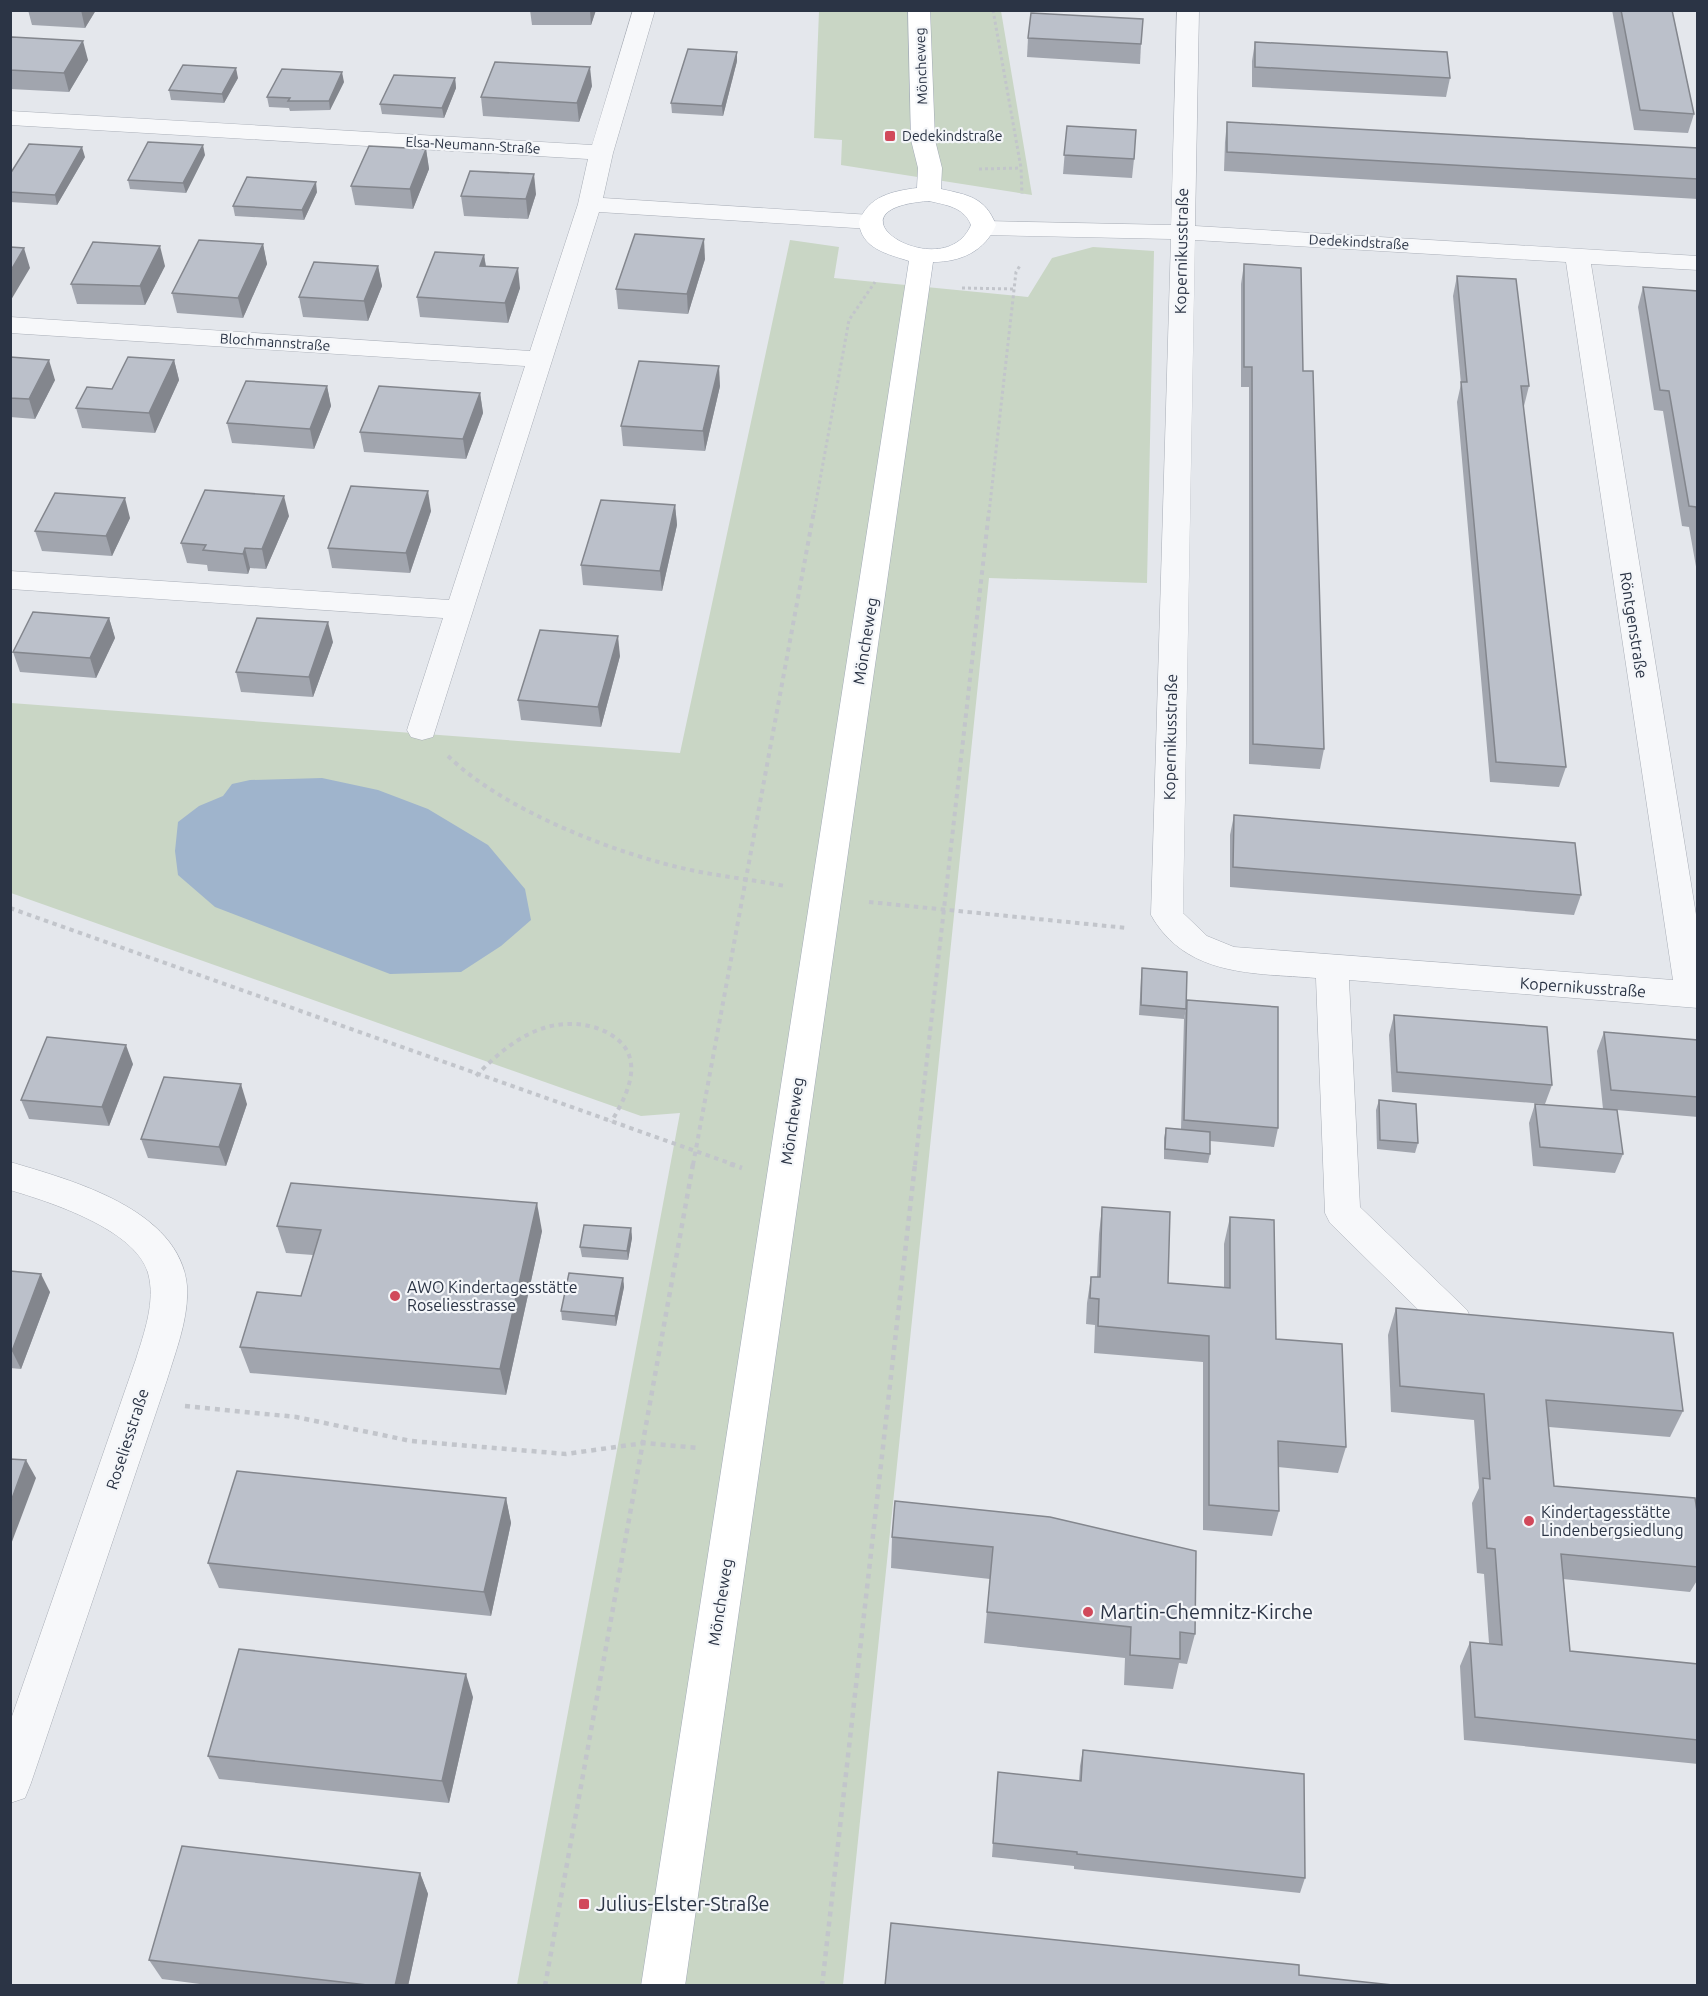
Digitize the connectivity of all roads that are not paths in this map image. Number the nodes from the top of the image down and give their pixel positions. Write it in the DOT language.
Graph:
graph roads {
  1 [pos="644,10"];
  2 [pos="919,10"];
  3 [pos="1188,10"];
  4 [pos="10,118"];
  5 [pos="602,153"];
  6 [pos="929,194"];
  7 [pos="590,204"];
  8 [pos="871,222"];
  9 [pos="985,228"];
  10 [pos="1181,232"];
  11 [pos="1577,255"];
  12 [pos="922,257"];
  13 [pos="1698,263"];
  14 [pos="10,325"];
  15 [pos="540,359"];
  16 [pos="10,580"];
  17 [pos="459,610"];
  18 [pos="422,730"];
  19 [pos="1332,968"];
  20 [pos="1695,995"];
  21 [pos="10,1176"];
  22 [pos="1454,1320"];
  23 [pos="10,1783"];
  24 [pos="663,1986"];
  1 -- 5 [label="street"];
  2 -- 6 [label="main road, Möncheweg"];
  3 -- 10 [label="street, Kopernikusstraße"];
  4 -- 5 [label="street, Elsa-Neumann-Straße"];
  5 -- 7 [label="street"];
  6 -- 8 [label="main road"];
  6 -- 9 [label="main road"];
  7 -- 8 [label="street"];
  7 -- 15 [label="street"];
  8 -- 12 [label="main road"];
  9 -- 10 [label="street, Dedekindstraße"];
  9 -- 12 [label="main road"];
  10 -- 11 [label="street, Dedekindstraße"];
  10 -- 19 [label="street, Kopernikusstraße"];
  11 -- 13 [label="street, Dedekindstraße"];
  11 -- 20 [label="street, Röntgenstraße"];
  12 -- 24 [label="main road, Möncheweg"];
  14 -- 15 [label="street, Blochmannstraße"];
  15 -- 17 [label="street"];
  16 -- 17 [label="street"];
  17 -- 18 [label="street"];
  19 -- 20 [label="street, Kopernikusstraße"];
  19 -- 22 [label="street"];
  21 -- 23 [label="street, Roseliesstraße"];
}
